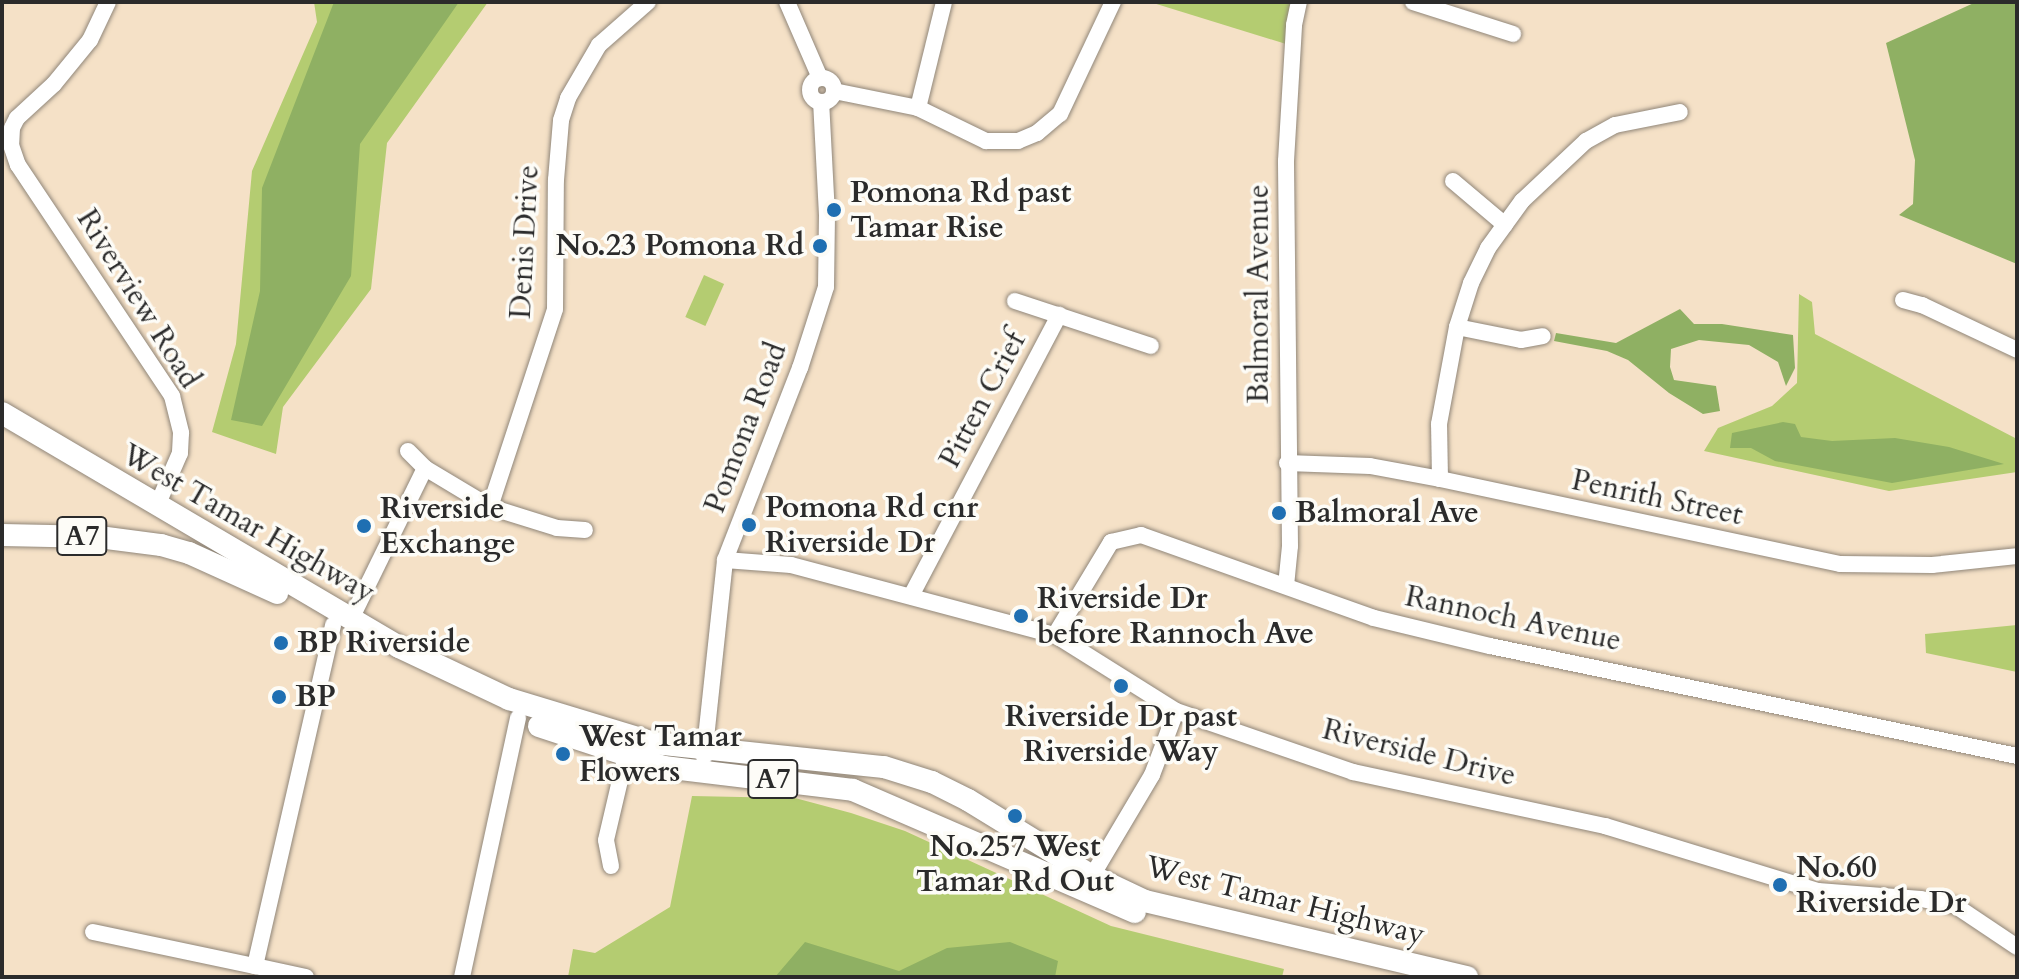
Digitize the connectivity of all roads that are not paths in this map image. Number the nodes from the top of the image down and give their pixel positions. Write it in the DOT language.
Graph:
graph roads {
  1 [pos="648,2"];
  2 [pos="787,2"];
  3 [pos="944,2"];
  4 [pos="1113,2"];
  5 [pos="1299,2"];
  6 [pos="1413,2"];
  7 [pos="109,3"];
  8 [pos="1513,34"];
  9 [pos="828,96"];
  10 [pos="918,108"];
  11 [pos="1680,112"];
  12 [pos="8,123"];
  13 [pos="1453,181"];
  14 [pos="1505,225"];
  15 [pos="1903,300"];
  16 [pos="1015,301"];
  17 [pos="1059,315"];
  18 [pos="1457,327"];
  19 [pos="1543,336"];
  20 [pos="1151,346"];
  21 [pos="2017,350"];
  22 [pos="2,413"];
  23 [pos="408,451"];
  24 [pos="1287,463"];
  25 [pos="425,468"];
  26 [pos="1440,479"];
  27 [pos="160,507"];
  28 [pos="490,507"];
  29 [pos="585,530"];
  30 [pos="2,535"];
  31 [pos="153,544"];
  32 [pos="2017,556"];
  33 [pos="725,560"];
  34 [pos="1286,586"];
  35 [pos="911,596"];
  36 [pos="342,622"];
  37 [pos="1055,635"];
  38 [pos="1176,711"];
  39 [pos="518,718"];
  40 [pos="705,748"];
  41 [pos="626,755"];
  42 [pos="2017,756"];
  43 [pos="702,774"];
  44 [pos="611,866"];
  45 [pos="1092,876"];
  46 [pos="93,932"];
  47 [pos="2017,947"];
  48 [pos="255,966"];
  49 [pos="306,977"];
  50 [pos="462,977"];
  51 [pos="1400,977"];
  52 [pos="1467,977"];
  1 -- 28 [label="street, Denis Drive"];
  2 -- 9 [label="street, Pomona Road"];
  3 -- 10 [label="street"];
  4 -- 10 [label="street"];
  5 -- 24 [label="street, Balmoral Avenue"];
  6 -- 8 [label="street"];
  7 -- 12 [label="street, Riverview Road"];
  9 -- 10 [label="street"];
  9 -- 33 [label="street, Pomona Road"];
  11 -- 14 [label="street"];
  12 -- 27 [label="street, Riverview Road"];
  13 -- 14 [label="street"];
  14 -- 18 [label="street"];
  15 -- 21 [label="street"];
  16 -- 17 [label="street, Pitten Crief"];
  17 -- 20 [label="street, Pitten Crief"];
  17 -- 35 [label="street, Pitten Crief"];
  18 -- 19 [label="street"];
  18 -- 26 [label="street"];
  22 -- 27 [label="highway, West Tamar Highway / A7"];
  23 -- 25 [label="street"];
  24 -- 26 [label="street, Penrith Street"];
  24 -- 34 [label="street, Balmoral Avenue"];
  25 -- 28 [label="street"];
  25 -- 36 [label="street"];
  26 -- 32 [label="street, Penrith Street"];
  27 -- 31 [label="highway"];
  27 -- 36 [label="highway, West Tamar Highway / A7"];
  28 -- 29 [label="street"];
  30 -- 31 [label="highway, A7"];
  31 -- 36 [label="highway, West Tamar Highway / A7"];
  33 -- 35 [label="street, Riverside Drive"];
  33 -- 40 [label="street, Pomona Road"];
  34 -- 37 [label="street, Rannoch Avenue"];
  34 -- 42 [label="street, Rannoch Avenue"];
  35 -- 37 [label="street, Riverside Drive"];
  36 -- 39 [label="highway, West Tamar Highway / A7"];
  36 -- 40 [label="highway, West Tamar Highway / A7"];
  36 -- 48 [label="street"];
  37 -- 38 [label="street, Riverside Drive"];
  38 -- 45 [label="street"];
  38 -- 47 [label="street, Riverside Drive"];
  39 -- 41 [label="highway, West Tamar Highway / A7"];
  39 -- 50 [label="street"];
  40 -- 43 [label="street, Pomona Road"];
  40 -- 45 [label="highway, West Tamar Highway / A7"];
  41 -- 43 [label="highway, West Tamar Highway / A7"];
  41 -- 44 [label="street"];
  43 -- 51 [label="highway, West Tamar Highway / A7"];
  45 -- 52 [label="highway, West Tamar Highway / A7"];
  46 -- 48 [label="street"];
  48 -- 49 [label="street"];
}
